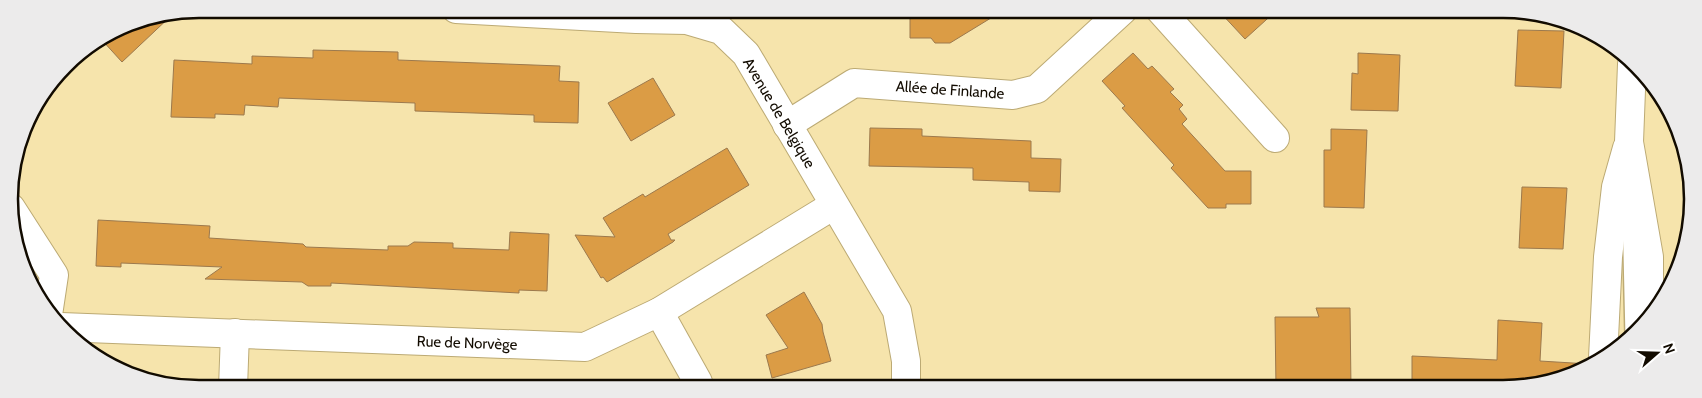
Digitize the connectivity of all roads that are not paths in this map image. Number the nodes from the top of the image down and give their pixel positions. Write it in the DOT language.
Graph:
graph roads {
  1 [pos="618,18"];
  2 [pos="649,18"];
  3 [pos="694,18"];
  4 [pos="1114,18"];
  5 [pos="1167,18"];
  6 [pos="1632,72"];
  7 [pos="787,124"];
  8 [pos="1274,138"];
  9 [pos="1629,142"];
  10 [pos="834,205"];
  11 [pos="19,220"];
  12 [pos="1606,296"];
  13 [pos="50,302"];
  14 [pos="1649,306"];
  15 [pos="659,312"];
  16 [pos="1633,325"];
  17 [pos="71,327"];
  18 [pos="235,333"];
  19 [pos="1617,340"];
  20 [pos="1603,350"];
  21 [pos="233,380"];
  22 [pos="697,380"];
  23 [pos="906,380"];
  1 -- 2 [label="street, Avenue de Belgique"];
  3 -- 7 [label="street, Avenue de Belgique"];
  4 -- 7 [label="street, Allée de Finlande"];
  5 -- 8 [label="street"];
  6 -- 9 [label="street"];
  7 -- 10 [label="street, Avenue de Belgique"];
  9 -- 12 [label="street"];
  9 -- 14 [label="street"];
  9 -- 16 [label="lane"];
  10 -- 15 [label="street, Rue de Norvège"];
  10 -- 23 [label="street, Avenue de Belgique"];
  11 -- 13 [label="street"];
  12 -- 19 [label="lane"];
  12 -- 20 [label="street"];
  15 -- 18 [label="street, Rue de Norvège"];
  15 -- 22 [label="street"];
  17 -- 18 [label="street, Rue de Norvège"];
  18 -- 21 [label="street"];
}
